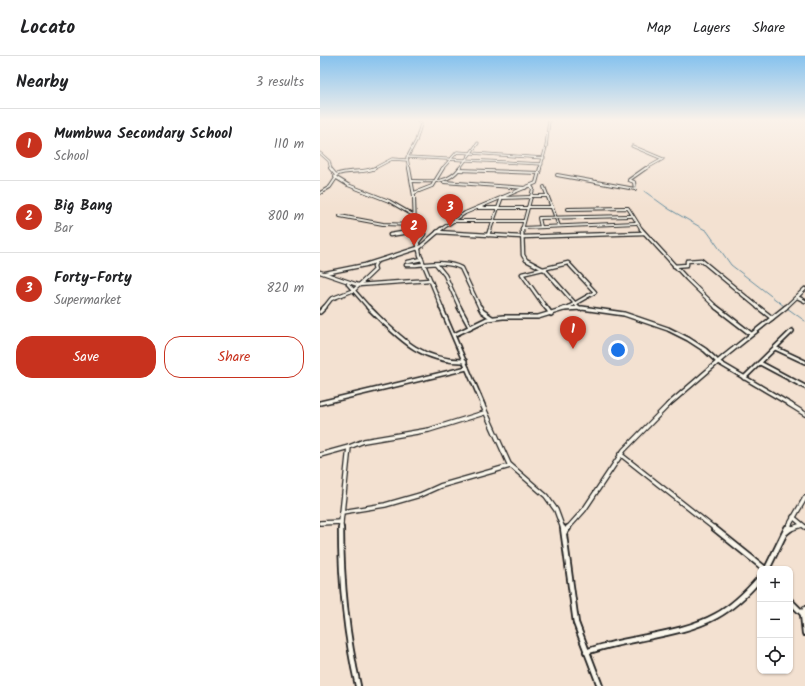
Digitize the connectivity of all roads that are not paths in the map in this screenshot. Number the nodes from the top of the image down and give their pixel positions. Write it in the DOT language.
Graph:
graph roads {
  1 [pos="412,149"];
  2 [pos="473,149"];
  3 [pos="546,149"];
  4 [pos="641,149"];
  5 [pos="320,153"];
  6 [pos="470,153"];
  7 [pos="407,158"];
  8 [pos="544,158"];
  9 [pos="450,159"];
  10 [pos="465,159"];
  11 [pos="542,164"];
  12 [pos="459,170"];
  13 [pos="540,173"];
  14 [pos="336,175"];
  15 [pos="557,175"];
  16 [pos="336,178"];
  17 [pos="412,181"];
  18 [pos="434,181"];
  19 [pos="443,182"];
  20 [pos="531,186"];
  21 [pos="544,187"];
  22 [pos="525,188"];
  23 [pos="414,192"];
  24 [pos="320,193"];
  25 [pos="548,196"];
  26 [pos="532,197"];
  27 [pos="502,198"];
  28 [pos="552,207"];
  29 [pos="475,208"];
  30 [pos="528,208"];
  31 [pos="497,209"];
  32 [pos="568,209"];
  33 [pos="414,215"];
  34 [pos="340,216"];
  35 [pos="631,216"];
  36 [pos="557,218"];
  37 [pos="453,221"];
  38 [pos="493,221"];
  39 [pos="524,221"];
  40 [pos="636,224"];
  41 [pos="414,225"];
  42 [pos="559,226"];
  43 [pos="541,227"];
  44 [pos="522,228"];
  45 [pos="415,231"];
  46 [pos="437,232"];
  47 [pos="644,233"];
  48 [pos="424,234"];
  49 [pos="390,235"];
  50 [pos="488,235"];
  51 [pos="522,237"];
  52 [pos="417,243"];
  53 [pos="418,248"];
  54 [pos="422,259"];
  55 [pos="376,261"];
  56 [pos="408,262"];
  57 [pos="436,264"];
  58 [pos="406,265"];
  59 [pos="425,265"];
  60 [pos="674,266"];
  61 [pos="542,269"];
  62 [pos="322,272"];
  63 [pos="430,280"];
  64 [pos="348,284"];
  65 [pos="361,286"];
  66 [pos="805,289"];
  67 [pos="354,290"];
  68 [pos="797,298"];
  69 [pos="805,301"];
  70 [pos="574,302"];
  71 [pos="564,309"];
  72 [pos="580,309"];
  73 [pos="320,312"];
  74 [pos="551,314"];
  75 [pos="492,318"];
  76 [pos="772,318"];
  77 [pos="470,327"];
  78 [pos="792,331"];
  79 [pos="751,334"];
  80 [pos="454,335"];
  81 [pos="774,348"];
  82 [pos="465,362"];
  83 [pos="718,362"];
  84 [pos="805,362"];
  85 [pos="760,363"];
  86 [pos="467,368"];
  87 [pos="744,378"];
  88 [pos="805,386"];
  89 [pos="320,403"];
  90 [pos="484,413"];
  91 [pos="805,414"];
  92 [pos="349,447"];
  93 [pos="620,454"];
  94 [pos="320,455"];
  95 [pos="510,466"];
  96 [pos="805,498"];
  97 [pos="342,512"];
  98 [pos="793,516"];
  99 [pos="341,522"];
  100 [pos="320,523"];
  101 [pos="804,526"];
  102 [pos="565,532"];
  103 [pos="785,534"];
  104 [pos="762,566"];
  105 [pos="768,566"];
  106 [pos="757,582"];
  107 [pos="791,602"];
  108 [pos="804,611"];
  109 [pos="805,633"];
  110 [pos="586,652"];
  111 [pos="358,686"];
  112 [pos="600,686"];
  1 -- 7 [label="street"];
  2 -- 6 [label="street"];
  3 -- 8 [label="street"];
  4 -- 15 [label="street"];
  5 -- 14 [label="street"];
  6 -- 8 [label="street"];
  6 -- 9 [label="street"];
  6 -- 10 [label="street"];
  7 -- 9 [label="street"];
  7 -- 14 [label="street"];
  7 -- 17 [label="street"];
  8 -- 11 [label="street"];
  9 -- 10 [label="street"];
  9 -- 18 [label="street"];
  10 -- 11 [label="street"];
  10 -- 12 [label="street"];
  11 -- 13 [label="street"];
  12 -- 13 [label="street"];
  12 -- 19 [label="street"];
  13 -- 20 [label="street"];
  14 -- 16 [label="street"];
  16 -- 24 [label="street"];
  16 -- 33 [label="street"];
  17 -- 18 [label="street"];
  17 -- 23 [label="street"];
  18 -- 19 [label="street"];
  18 -- 23 [label="street"];
  19 -- 22 [label="street"];
  20 -- 22 [label="street"];
  20 -- 26 [label="street"];
  21 -- 25 [label="street"];
  22 -- 27 [label="street"];
  23 -- 33 [label="street"];
  25 -- 26 [label="street"];
  25 -- 28 [label="street"];
  26 -- 27 [label="street"];
  26 -- 30 [label="street"];
  27 -- 29 [label="street"];
  27 -- 31 [label="street"];
  28 -- 30 [label="street"];
  28 -- 36 [label="street"];
  29 -- 31 [label="street"];
  29 -- 37 [label="street"];
  30 -- 31 [label="street"];
  30 -- 39 [label="street"];
  31 -- 38 [label="street"];
  32 -- 35 [label="street"];
  33 -- 41 [label="street"];
  34 -- 41 [label="street"];
  35 -- 36 [label="street"];
  35 -- 40 [label="street"];
  36 -- 42 [label="street"];
  36 -- 43 [label="street"];
  37 -- 38 [label="street"];
  37 -- 46 [label="street"];
  38 -- 39 [label="street"];
  38 -- 50 [label="street"];
  39 -- 44 [label="street"];
  40 -- 42 [label="street"];
  40 -- 47 [label="street"];
  41 -- 45 [label="street"];
  42 -- 43 [label="street"];
  43 -- 44 [label="street"];
  44 -- 51 [label="street"];
  45 -- 49 [label="street"];
  45 -- 52 [label="street"];
  46 -- 50 [label="street"];
  46 -- 53 [label="street"];
  47 -- 51 [label="street"];
  47 -- 60 [label="street"];
  48 -- 52 [label="street"];
  50 -- 51 [label="street"];
  51 -- 61 [label="street"];
  52 -- 53 [label="street"];
  53 -- 54 [label="street"];
  53 -- 55 [label="street"];
  54 -- 56 [label="street"];
  54 -- 59 [label="street"];
  55 -- 62 [label="street"];
  55 -- 65 [label="street"];
  57 -- 59 [label="street"];
  57 -- 75 [label="street"];
  57 -- 77 [label="street"];
  58 -- 59 [label="street"];
  59 -- 63 [label="street"];
  60 -- 76 [label="street"];
  60 -- 79 [label="street"];
  61 -- 70 [label="street"];
  61 -- 70 [label="street"];
  61 -- 74 [label="street"];
  62 -- 64 [label="street"];
  63 -- 65 [label="street"];
  63 -- 80 [label="street"];
  64 -- 65 [label="street"];
  64 -- 67 [label="street"];
  65 -- 67 [label="street"];
  66 -- 68 [label="street"];
  67 -- 73 [label="street"];
  67 -- 82 [label="street"];
  68 -- 69 [label="street"];
  68 -- 76 [label="street"];
  70 -- 71 [label="street"];
  70 -- 72 [label="street"];
  71 -- 72 [label="street"];
  71 -- 74 [label="street"];
  72 -- 83 [label="street"];
  74 -- 75 [label="street"];
  75 -- 77 [label="street"];
  76 -- 79 [label="street"];
  77 -- 80 [label="street"];
  78 -- 81 [label="street"];
  79 -- 83 [label="street"];
  80 -- 82 [label="street"];
  81 -- 84 [label="street"];
  81 -- 85 [label="street"];
  82 -- 86 [label="street"];
  83 -- 87 [label="street"];
  83 -- 93 [label="street"];
  85 -- 87 [label="street"];
  85 -- 88 [label="street"];
  86 -- 89 [label="street"];
  86 -- 90 [label="street"];
  87 -- 91 [label="street"];
  90 -- 92 [label="street"];
  90 -- 95 [label="street"];
  92 -- 94 [label="street"];
  92 -- 97 [label="street"];
  93 -- 102 [label="street"];
  93 -- 104 [label="street"];
  95 -- 97 [label="street"];
  95 -- 102 [label="street"];
  96 -- 98 [label="street"];
  97 -- 99 [label="street"];
  98 -- 101 [label="street"];
  98 -- 103 [label="street"];
  99 -- 100 [label="street"];
  99 -- 111 [label="street"];
  101 -- 103 [label="street"];
  102 -- 110 [label="street"];
  103 -- 105 [label="street"];
  106 -- 110 [label="street"];
  107 -- 108 [label="street"];
  108 -- 109 [label="street"];
  110 -- 112 [label="street"];
}
